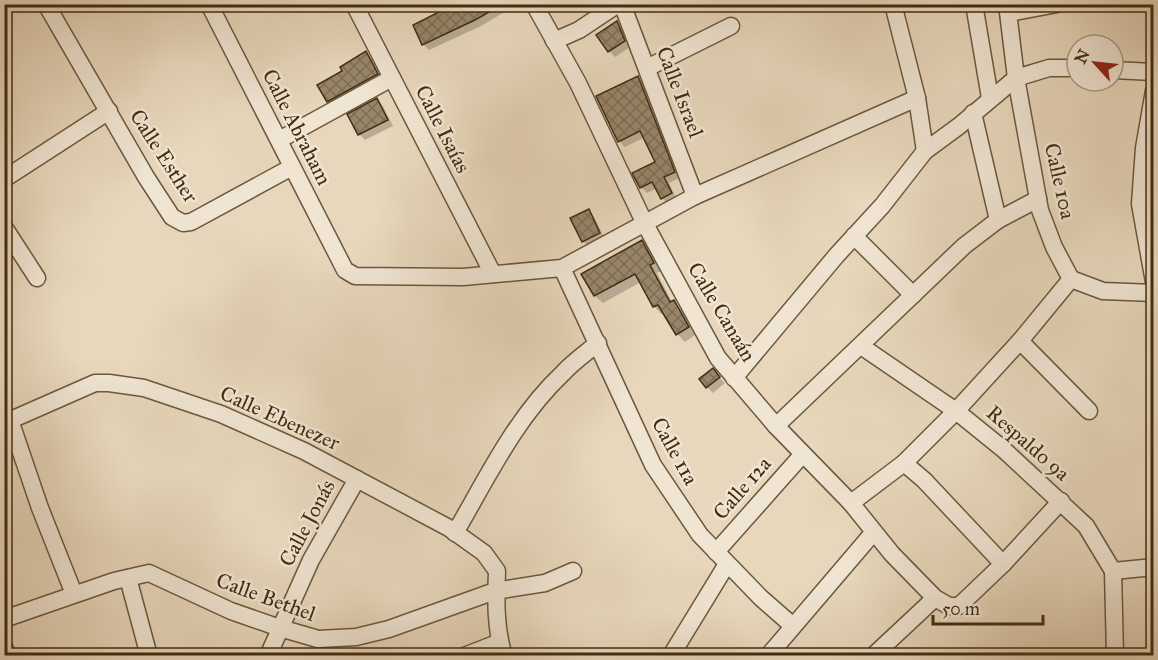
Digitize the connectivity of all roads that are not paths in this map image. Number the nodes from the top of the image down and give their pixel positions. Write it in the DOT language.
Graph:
graph roads {
  1 [pos="46,4"];
  2 [pos="209,4"];
  3 [pos="354,4"];
  4 [pos="534,4"];
  5 [pos="620,4"];
  6 [pos="893,4"];
  7 [pos="974,4"];
  8 [pos="1057,4"];
  9 [pos="1008,9"];
  10 [pos="731,26"];
  11 [pos="554,41"];
  12 [pos="647,68"];
  13 [pos="1065,68"];
  14 [pos="1125,71"];
  15 [pos="1154,72"];
  16 [pos="392,78"];
  17 [pos="1016,78"];
  18 [pos="1154,91"];
  19 [pos="917,98"];
  20 [pos="990,98"];
  21 [pos="109,111"];
  22 [pos="973,113"];
  23 [pos="279,140"];
  24 [pos="925,151"];
  25 [pos="292,167"];
  26 [pos="4,178"];
  27 [pos="695,196"];
  28 [pos="1038,199"];
  29 [pos="998,219"];
  30 [pos="645,224"];
  31 [pos="4,227"];
  32 [pos="854,236"];
  33 [pos="11,252"];
  34 [pos="562,268"];
  35 [pos="493,274"];
  36 [pos="37,278"];
  37 [pos="1071,279"];
  38 [pos="1154,282"];
  39 [pos="1154,293"];
  40 [pos="914,295"];
  41 [pos="1020,341"];
  42 [pos="598,343"];
  43 [pos="861,346"];
  44 [pos="734,378"];
  45 [pos="956,411"];
  46 [pos="1089,411"];
  47 [pos="7,422"];
  48 [pos="776,426"];
  49 [pos="803,454"];
  50 [pos="904,463"];
  51 [pos="357,479"];
  52 [pos="1061,501"];
  53 [pos="851,503"];
  54 [pos="455,533"];
  55 [pos="873,533"];
  56 [pos="722,558"];
  57 [pos="1003,564"];
  58 [pos="1154,567"];
  59 [pos="573,571"];
  60 [pos="1113,571"];
  61 [pos="128,578"];
  62 [pos="495,591"];
  63 [pos="74,594"];
  64 [pos="935,598"];
  65 [pos="4,620"];
  66 [pos="793,626"];
  67 [pos="280,628"];
  68 [pos="4,647"];
  69 [pos="502,649"];
  70 [pos="672,654"];
  71 [pos="8,656"];
  72 [pos="149,656"];
  73 [pos="268,656"];
  74 [pos="465,656"];
  75 [pos="768,656"];
  76 [pos="873,656"];
  77 [pos="1115,656"];
  1 -- 21 [label="street, Calle Esther"];
  2 -- 23 [label="street, Calle Abraham"];
  3 -- 16 [label="street, Calle Isaías"];
  4 -- 11 [label="street, Calle Canaán"];
  5 -- 11 [label="street"];
  5 -- 12 [label="street, Calle Israel"];
  6 -- 19 [label="street"];
  7 -- 20 [label="street"];
  8 -- 9 [label="street"];
  9 -- 17 [label="street, Calle 10a"];
  10 -- 12 [label="street"];
  11 -- 30 [label="street, Calle Canaán"];
  12 -- 27 [label="street, Calle Israel"];
  13 -- 17 [label="street"];
  14 -- 15 [label="street"];
  16 -- 23 [label="street"];
  16 -- 35 [label="street, Calle Isaías"];
  17 -- 20 [label="street"];
  17 -- 28 [label="street, Calle 10a"];
  18 -- 38 [label="street"];
  19 -- 24 [label="street"];
  19 -- 27 [label="street"];
  20 -- 22 [label="street"];
  21 -- 25 [label="street, Calle Esther"];
  21 -- 26 [label="street"];
  22 -- 24 [label="street"];
  22 -- 29 [label="street"];
  23 -- 25 [label="street, Calle Abraham"];
  24 -- 32 [label="street"];
  25 -- 35 [label="street, Calle Abraham"];
  27 -- 30 [label="street"];
  28 -- 29 [label="street"];
  28 -- 37 [label="street, Calle 10a"];
  29 -- 40 [label="street"];
  30 -- 34 [label="street"];
  30 -- 44 [label="street, Calle Canaán"];
  31 -- 33 [label="street"];
  32 -- 40 [label="street"];
  32 -- 44 [label="street"];
  33 -- 36 [label="street"];
  34 -- 35 [label="street"];
  34 -- 42 [label="street, Calle 11a"];
  37 -- 39 [label="street"];
  37 -- 41 [label="street"];
  40 -- 43 [label="street"];
  41 -- 45 [label="street"];
  41 -- 46 [label="street"];
  42 -- 54 [label="street"];
  42 -- 56 [label="street, Calle 11a"];
  43 -- 45 [label="street, Respaldo 9a"];
  43 -- 48 [label="street"];
  44 -- 48 [label="street, Calle Canaán"];
  45 -- 50 [label="street"];
  45 -- 52 [label="street, Respaldo 9a"];
  47 -- 51 [label="street, Calle Ebenezer"];
  47 -- 63 [label="street"];
  48 -- 49 [label="street, Calle Canaán"];
  49 -- 53 [label="street, Calle Canaán"];
  49 -- 56 [label="street, Calle 12a"];
  50 -- 53 [label="street"];
  50 -- 57 [label="street"];
  51 -- 54 [label="street, Calle Ebenezer"];
  51 -- 67 [label="street, Calle Jonás"];
  52 -- 57 [label="street"];
  52 -- 60 [label="street, Respaldo 9a"];
  53 -- 55 [label="street, Calle Canaán"];
  54 -- 62 [label="street, Calle Ebenezer"];
  55 -- 64 [label="street, Calle Canaán"];
  55 -- 66 [label="street"];
  56 -- 66 [label="street, Calle 11a"];
  56 -- 70 [label="street, Calle 12a"];
  57 -- 64 [label="street"];
  58 -- 60 [label="street"];
  59 -- 62 [label="street, Calle Bethel"];
  60 -- 77 [label="street"];
  61 -- 63 [label="street, Calle Bethel"];
  61 -- 67 [label="street, Calle Bethel"];
  61 -- 72 [label="street"];
  62 -- 67 [label="street, Calle Bethel"];
  62 -- 69 [label="street, Calle Ebenezer"];
  63 -- 65 [label="street, Calle Bethel"];
  64 -- 76 [label="street"];
  66 -- 75 [label="street"];
  67 -- 73 [label="street, Calle Jonás"];
  68 -- 71 [label="street"];
  69 -- 74 [label="street"];
}
